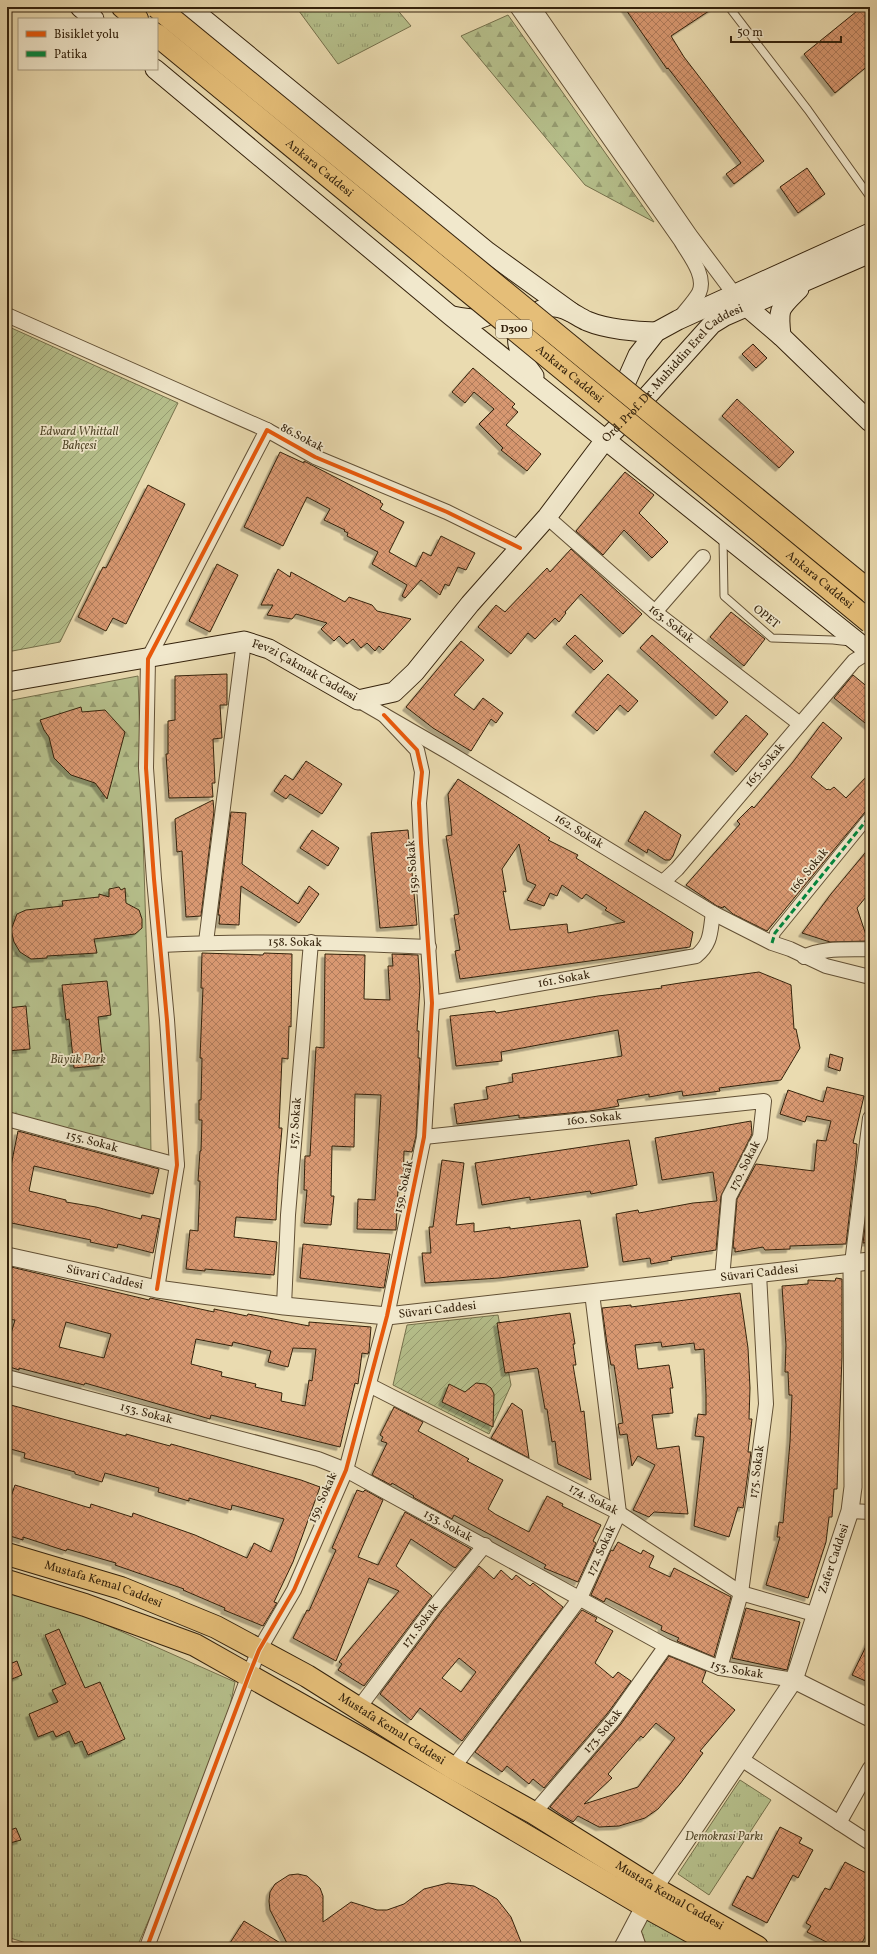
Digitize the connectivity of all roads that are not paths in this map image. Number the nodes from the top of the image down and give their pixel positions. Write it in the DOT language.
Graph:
graph roads {
  1 [pos="80,7"];
  2 [pos="122,7"];
  3 [pos="157,7"];
  4 [pos="189,7"];
  5 [pos="517,7"];
  6 [pos="533,7"];
  7 [pos="729,7"];
  8 [pos="93,18"];
  9 [pos="136,18"];
  10 [pos="158,37"];
  11 [pos="156,70"];
  12 [pos="870,197"];
  13 [pos="870,233"];
  14 [pos="488,252"];
  15 [pos="870,253"];
  16 [pos="805,282"];
  17 [pos="741,302"];
  18 [pos="571,312"];
  19 [pos="7,316"];
  20 [pos="451,316"];
  21 [pos="678,320"];
  22 [pos="656,332"];
  23 [pos="781,336"];
  24 [pos="543,388"];
  25 [pos="870,422"];
  26 [pos="267,430"];
  27 [pos="605,440"];
  28 [pos="547,516"];
  29 [pos="723,534"];
  30 [pos="520,548"];
  31 [pos="703,557"];
  32 [pos="870,592"];
  33 [pos="655,612"];
  34 [pos="244,641"];
  35 [pos="867,641"];
  36 [pos="148,659"];
  37 [pos="7,682"];
  38 [pos="358,700"];
  39 [pos="384,715"];
  40 [pos="800,724"];
  41 [pos="870,816"];
  42 [pos="663,882"];
  43 [pos="713,913"];
  44 [pos="206,942"];
  45 [pos="311,942"];
  46 [pos="772,943"];
  47 [pos="161,945"];
  48 [pos="429,947"];
  49 [pos="870,949"];
  50 [pos="804,957"];
  51 [pos="870,977"];
  52 [pos="432,1003"];
  53 [pos="764,1101"];
  54 [pos="870,1118"];
  55 [pos="7,1119"];
  56 [pos="424,1137"];
  57 [pos="177,1165"];
  58 [pos="7,1256"];
  59 [pos="870,1261"];
  60 [pos="852,1263"];
  61 [pos="760,1274"];
  62 [pos="722,1278"];
  63 [pos="156,1289"];
  64 [pos="592,1293"];
  65 [pos="284,1306"];
  66 [pos="387,1316"];
  67 [pos="7,1377"];
  68 [pos="369,1385"];
  69 [pos="346,1470"];
  70 [pos="850,1511"];
  71 [pos="870,1512"];
  72 [pos="619,1513"];
  73 [pos="485,1545"];
  74 [pos="7,1554"];
  75 [pos="7,1581"];
  76 [pos="741,1593"];
  77 [pos="580,1598"];
  78 [pos="814,1614"];
  79 [pos="666,1646"];
  80 [pos="259,1650"];
  81 [pos="720,1668"];
  82 [pos="248,1675"];
  83 [pos="794,1680"];
  84 [pos="358,1709"];
  85 [pos="870,1718"];
  86 [pos="740,1760"];
  87 [pos="453,1768"];
  88 [pos="870,1768"];
  89 [pos="534,1813"];
  90 [pos="839,1823"];
  91 [pos="870,1843"];
  92 [pos="649,1897"];
  93 [pos="633,1930"];
  94 [pos="147,1947"];
  95 [pos="623,1947"];
  96 [pos="638,1947"];
  97 [pos="719,1947"];
  98 [pos="757,1947"];
  1 -- 8 [label="main road"];
  2 -- 9 [label="main road"];
  3 -- 32 [label="main road, Ankara Caddesi / D300, bridge"];
  4 -- 14 [label="main road"];
  5 -- 21 [label="street"];
  6 -- 17 [label="street"];
  7 -- 12 [label="lane"];
  10 -- 35 [label="main road, Ankara Caddesi / D300, bridge"];
  11 -- 20 [label="main road, Ankara Caddesi"];
  13 -- 17 [label="main road, Ord. Prof. Dr. Muhiddin Erel Caddesi"];
  14 -- 18 [label="main road"];
  14 -- 20 [label="main road"];
  15 -- 16 [label="main road, Ord. Prof. Dr. Muhiddin Erel Caddesi"];
  16 -- 17 [label="main road, Ord. Prof. Dr. Muhiddin Erel Caddesi"];
  16 -- 23 [label="main road"];
  17 -- 21 [label="main road, Ord. Prof. Dr. Muhiddin Erel Caddesi"];
  17 -- 23 [label="main road"];
  17 -- 27 [label="main road, Ord. Prof. Dr. Muhiddin Erel Caddesi"];
  18 -- 22 [label="main road"];
  18 -- 24 [label="main road"];
  19 -- 26 [label="street, 86.Sokak"];
  20 -- 24 [label="main road, Ankara Caddesi"];
  21 -- 22 [label="main road, Ord. Prof. Dr. Muhiddin Erel Caddesi"];
  22 -- 27 [label="main road, Ord. Prof. Dr. Muhiddin Erel Caddesi"];
  23 -- 25 [label="main road"];
  24 -- 27 [label="main road, Ankara Caddesi"];
  26 -- 30 [label="street, 86.Sokak"];
  26 -- 36 [label="street, 86.Sokak"];
  27 -- 28 [label="main road, Fevzi Çakmak Caddesi"];
  27 -- 29 [label="main road, Ankara Caddesi"];
  28 -- 30 [label="main road, Fevzi Çakmak Caddesi"];
  28 -- 33 [label="street, 163. Sokak"];
  29 -- 35 [label="main road, Ankara Caddesi"];
  29 -- 35 [label="lane, OPET"];
  30 -- 38 [label="main road, Fevzi Çakmak Caddesi"];
  31 -- 33 [label="street"];
  33 -- 40 [label="street, 163. Sokak"];
  34 -- 36 [label="main road, Fevzi Çakmak Caddesi"];
  34 -- 38 [label="main road, Fevzi Çakmak Caddesi"];
  34 -- 44 [label="street"];
  35 -- 40 [label="street, 165. Sokak"];
  36 -- 37 [label="main road, Fevzi Çakmak Caddesi"];
  36 -- 47 [label="street"];
  38 -- 39 [label="street, 162. Sokak"];
  39 -- 42 [label="street, 162. Sokak"];
  39 -- 48 [label="street, 159. Sokak"];
  40 -- 42 [label="street, 165. Sokak"];
  41 -- 46 [label="street, 166. Sokak"];
  42 -- 43 [label="street, 162. Sokak"];
  43 -- 46 [label="street, 162. Sokak"];
  43 -- 52 [label="street, 161. Sokak"];
  44 -- 45 [label="street, 158. Sokak"];
  44 -- 47 [label="street, 158. Sokak"];
  45 -- 48 [label="street, 158. Sokak"];
  45 -- 65 [label="street, 157. Sokak"];
  46 -- 50 [label="street, 162. Sokak"];
  47 -- 57 [label="street"];
  48 -- 52 [label="street, 159. Sokak"];
  49 -- 50 [label="street"];
  50 -- 51 [label="street, 162. Sokak"];
  52 -- 56 [label="street, 159. Sokak"];
  53 -- 56 [label="street, 160. Sokak"];
  53 -- 62 [label="street, 170. Sokak"];
  54 -- 60 [label="street, Zafer Caddesi"];
  55 -- 57 [label="street, 155. Sokak"];
  56 -- 66 [label="street, 159. Sokak"];
  57 -- 63 [label="street"];
  58 -- 63 [label="street, Süvari Caddesi"];
  59 -- 60 [label="street, Süvari Caddesi"];
  60 -- 61 [label="street, Süvari Caddesi"];
  60 -- 70 [label="street, Zafer Caddesi"];
  61 -- 62 [label="street, Süvari Caddesi"];
  61 -- 76 [label="street, 175. Sokak"];
  62 -- 64 [label="street, Süvari Caddesi"];
  63 -- 65 [label="street, Süvari Caddesi"];
  64 -- 66 [label="street, Süvari Caddesi"];
  64 -- 72 [label="street, 172. Sokak"];
  65 -- 66 [label="street, Süvari Caddesi"];
  66 -- 68 [label="street, 159. Sokak"];
  67 -- 69 [label="street, 153. Sokak"];
  68 -- 69 [label="street, 159. Sokak"];
  68 -- 72 [label="street, 174. Sokak"];
  69 -- 73 [label="street, 153. Sokak"];
  69 -- 80 [label="street, 159. Sokak"];
  70 -- 71 [label="street"];
  70 -- 78 [label="street, Zafer Caddesi"];
  72 -- 76 [label="street, 174. Sokak"];
  72 -- 77 [label="street, 172. Sokak"];
  73 -- 77 [label="street, 153. Sokak"];
  73 -- 84 [label="street, 171. Sokak"];
  74 -- 80 [label="main road, Mustafa Kemal Caddesi"];
  75 -- 82 [label="main road, Mustafa Kemal Caddesi"];
  76 -- 78 [label="street, 174. Sokak"];
  76 -- 81 [label="street, 175. Sokak"];
  77 -- 79 [label="street, 153. Sokak"];
  77 -- 87 [label="street, 172. Sokak"];
  78 -- 83 [label="street, Zafer Caddesi"];
  79 -- 81 [label="street, 153. Sokak"];
  79 -- 89 [label="street, 173. Sokak"];
  80 -- 82 [label="street, 159. Sokak"];
  80 -- 84 [label="main road, Mustafa Kemal Caddesi"];
  81 -- 83 [label="street, 153. Sokak"];
  82 -- 92 [label="main road, Mustafa Kemal Caddesi"];
  82 -- 94 [label="street, 159. Sokak"];
  83 -- 85 [label="street, 153. Sokak"];
  83 -- 86 [label="street, Zafer Caddesi"];
  84 -- 87 [label="main road, Mustafa Kemal Caddesi"];
  86 -- 90 [label="street"];
  86 -- 92 [label="street, Zafer Caddesi"];
  87 -- 89 [label="main road, Mustafa Kemal Caddesi"];
  88 -- 90 [label="street"];
  89 -- 92 [label="main road, Mustafa Kemal Caddesi"];
  90 -- 91 [label="street"];
  92 -- 93 [label="street, Zafer Caddesi"];
  92 -- 97 [label="main road, Mustafa Kemal Caddesi"];
  92 -- 98 [label="main road, Mustafa Kemal Caddesi"];
  93 -- 95 [label="street, Zafer Caddesi"];
  93 -- 96 [label="street"];
}
